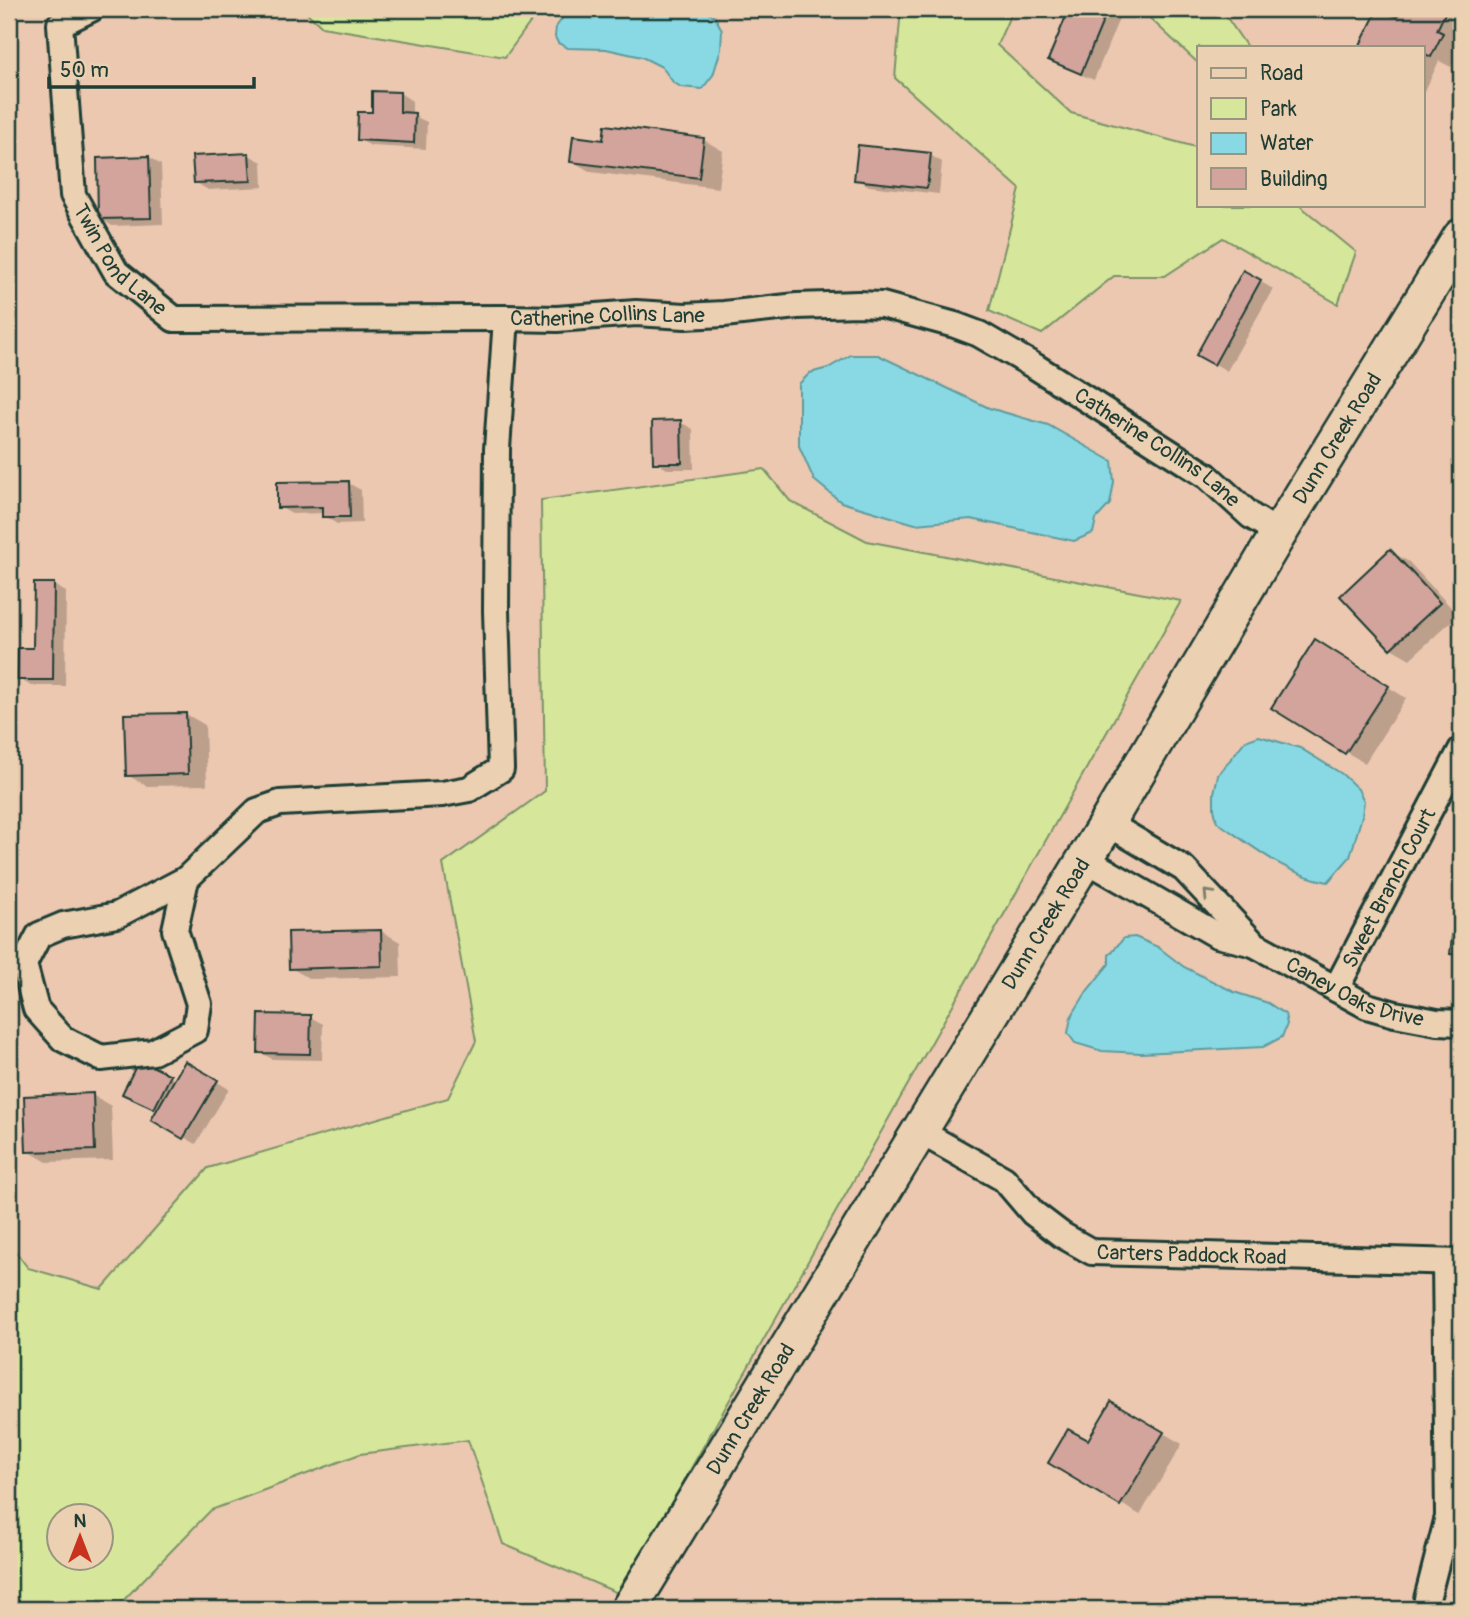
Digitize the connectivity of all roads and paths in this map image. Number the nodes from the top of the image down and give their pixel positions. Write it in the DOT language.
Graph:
graph roads {
  1 [pos="91,9"];
  2 [pos="1461,237"];
  3 [pos="506,318"];
  4 [pos="1279,533"];
  5 [pos="1461,750"];
  6 [pos="1107,823"];
  7 [pos="1085,859"];
  8 [pos="186,879"];
  9 [pos="1254,944"];
  10 [pos="1336,989"];
  11 [pos="1461,1023"];
  12 [pos="919,1131"];
  13 [pos="1453,1262"];
  14 [pos="1427,1599"];
  15 [pos="629,1609"];
  1 -- 3 [label="street, Twin Pond Lane"];
  2 -- 4 [label="street, Dunn Creek Road"];
  3 -- 4 [label="street, Catherine Collins Lane"];
  3 -- 8 [label="street, Catherine Collins Lane"];
  4 -- 6 [label="street, Dunn Creek Road"];
  5 -- 10 [label="street, Sweet Branch Court"];
  6 -- 7 [label="street, Dunn Creek Road"];
  9 -- 6 [label="street, Caney Oaks Drive, one-way"];
  7 -- 9 [label="street, Caney Oaks Drive"];
  7 -- 12 [label="street, Dunn Creek Road"];
  8 -- 8 [label="street, Catherine Collins Lane"];
  9 -- 10 [label="street, Caney Oaks Drive"];
  10 -- 11 [label="street, Caney Oaks Drive"];
  12 -- 13 [label="street, Carters Paddock Road"];
  12 -- 15 [label="street, Dunn Creek Road"];
  13 -- 14 [label="street"];
}
